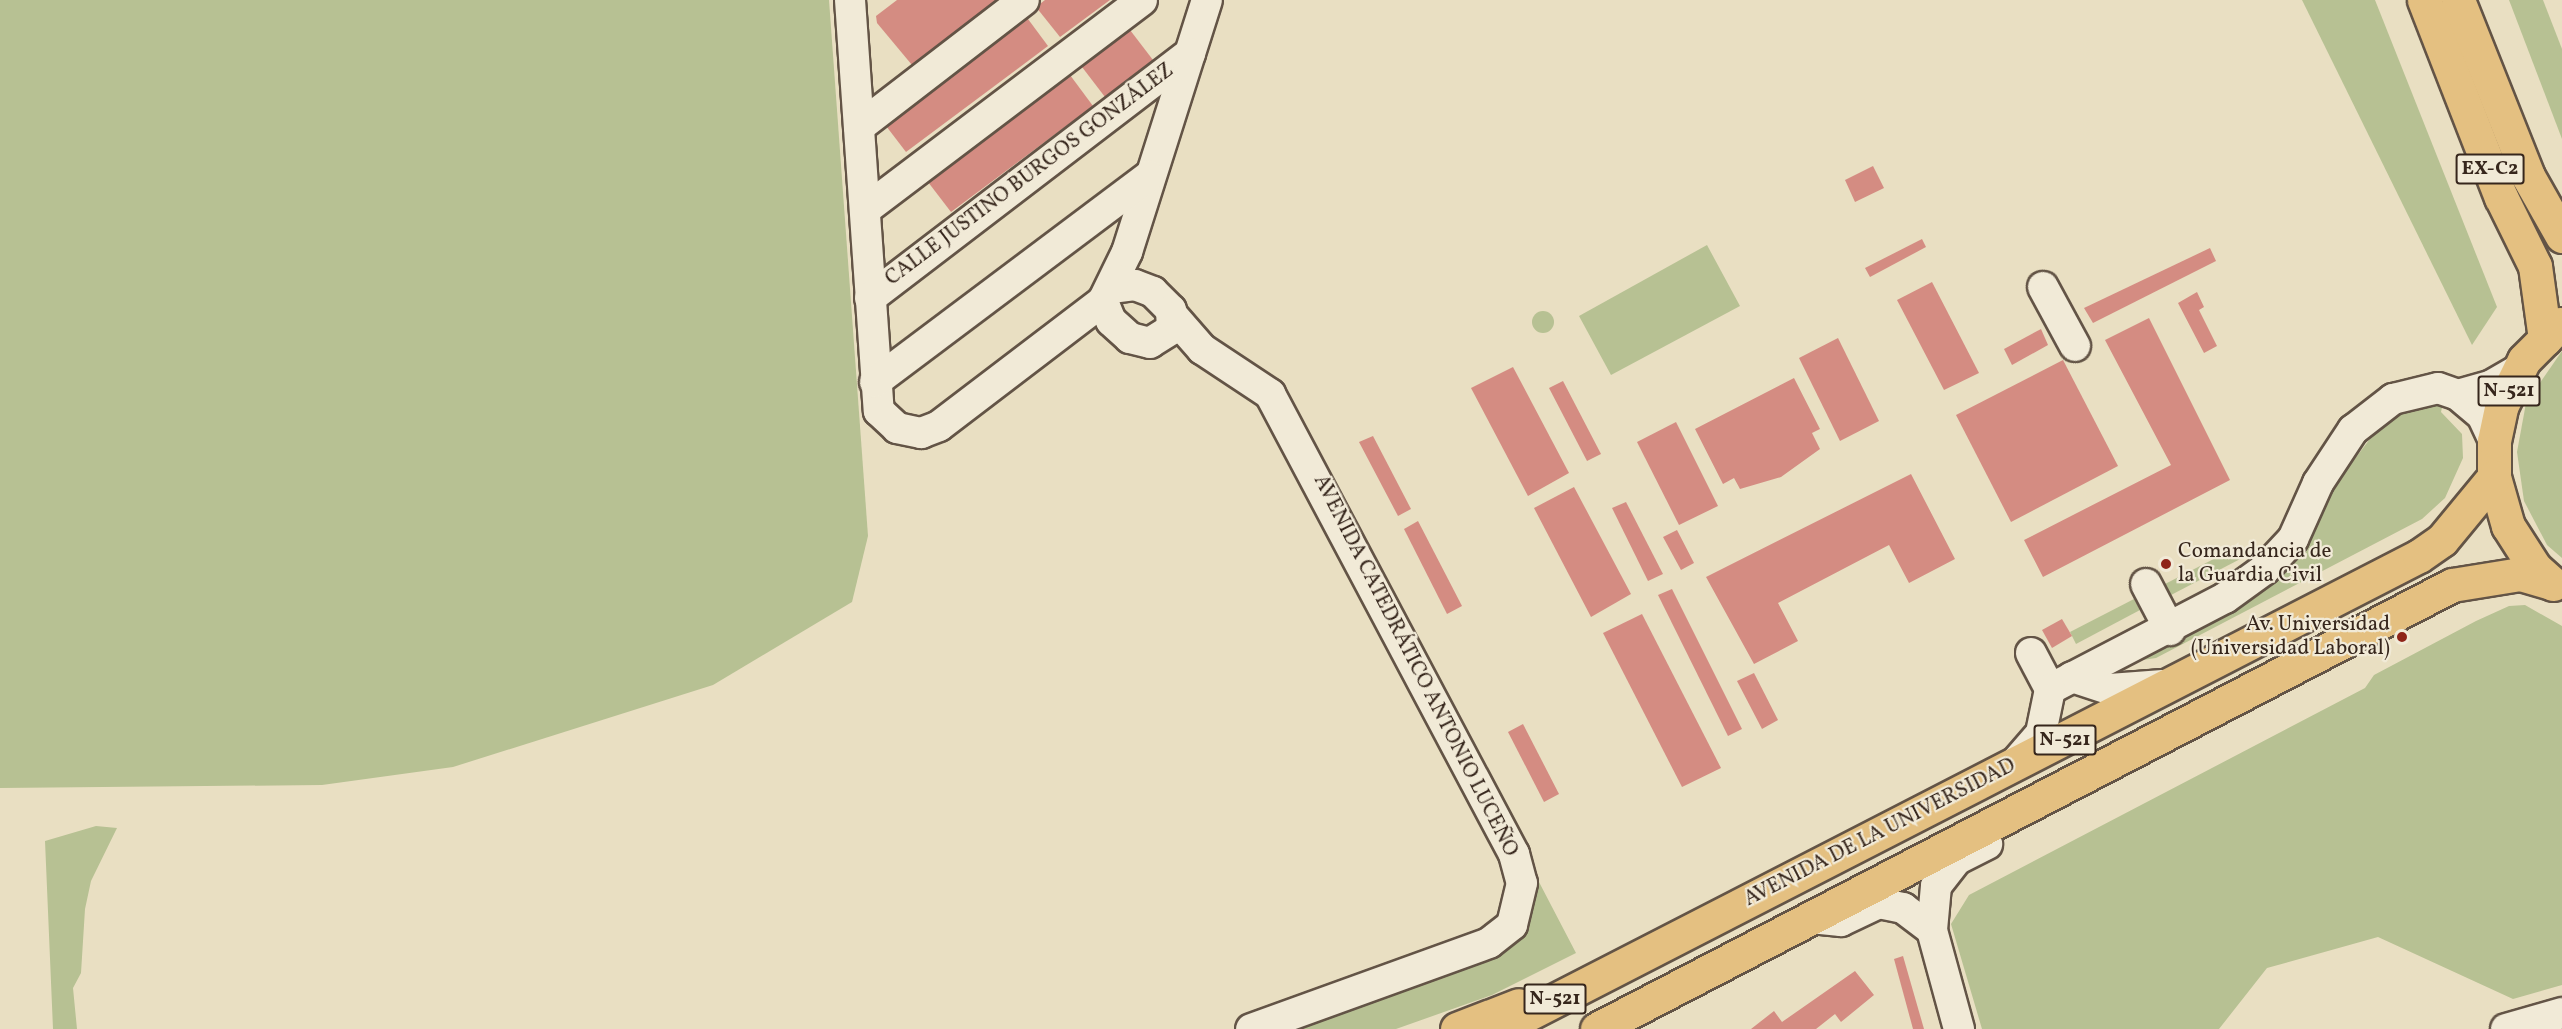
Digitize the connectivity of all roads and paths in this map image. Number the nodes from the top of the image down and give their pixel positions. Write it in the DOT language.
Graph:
graph roads {
  1 [pos="1024,0"];
  2 [pos="1142,0"];
  3 [pos="1207,0"];
  4 [pos="2424,0"];
  5 [pos="2458,0"];
  6 [pos="857,5"];
  7 [pos="1190,53"];
  8 [pos="859,127"];
  9 [pos="1149,176"];
  10 [pos="866,209"];
  11 [pos="2562,236"];
  12 [pos="2043,287"];
  13 [pos="870,298"];
  14 [pos="1115,299"];
  15 [pos="1174,317"];
  16 [pos="2554,331"];
  17 [pos="1156,340"];
  18 [pos="2075,346"];
  19 [pos="1202,349"];
  20 [pos="2520,369"];
  21 [pos="875,382"];
  22 [pos="2458,394"];
  23 [pos="2494,441"];
  24 [pos="2494,477"];
  25 [pos="2146,584"];
  26 [pos="2557,587"];
  27 [pos="2170,630"];
  28 [pos="2031,653"];
  29 [pos="2181,682"];
  30 [pos="2061,683"];
  31 [pos="2002,772"];
  32 [pos="2069,783"];
  33 [pos="1811,918"];
  34 [pos="1932,930"];
  35 [pos="1611,970"];
  36 [pos="2560,1014"];
  37 [pos="1251,1029"];
  38 [pos="1457,1029"];
  39 [pos="1499,1029"];
  40 [pos="1597,1029"];
  41 [pos="1959,1029"];
  42 [pos="2506,1029"];
  1 -- 8 [label="street"];
  2 -- 10 [label="street"];
  3 -- 7 [label="street"];
  4 -- 16 [label="highway, EX-C2"];
  5 -- 11 [label="highway, EX-C2"];
  6 -- 8 [label="street"];
  7 -- 9 [label="street"];
  7 -- 13 [label="street, CALLE JUSTINO BURGOS GONZÁLEZ"];
  8 -- 10 [label="street"];
  9 -- 14 [label="street"];
  9 -- 21 [label="street"];
  10 -- 13 [label="street"];
  12 -- 18 [label="street"];
  13 -- 21 [label="street"];
  14 -- 15 [label="street, AVENIDA CATEDRÁTICO ANTONIO LUCEÑO"];
  14 -- 17 [label="street, AVENIDA CATEDRÁTICO ANTONIO LUCEÑO"];
  14 -- 21 [label="street"];
  15 -- 17 [label="street"];
  15 -- 19 [label="street, AVENIDA CATEDRÁTICO ANTONIO LUCEÑO"];
  16 -- 20 [label="highway, N-521"];
  17 -- 19 [label="street, AVENIDA CATEDRÁTICO ANTONIO LUCEÑO"];
  19 -- 37 [label="street, AVENIDA CATEDRÁTICO ANTONIO LUCEÑO"];
  20 -- 22 [label="street"];
  20 -- 23 [label="highway, N-521"];
  22 -- 23 [label="street"];
  22 -- 27 [label="street"];
  23 -- 24 [label="highway, N-521"];
  24 -- 26 [label="highway, N-521"];
  24 -- 29 [label="highway, AVENIDA DE LA UNIVERSIDAD / N-521"];
  25 -- 27 [label="street"];
  26 -- 32 [label="highway, AVENIDA DE LA UNIVERSIDAD / N-521"];
  27 -- 30 [label="street"];
  28 -- 30 [label="street"];
  29 -- 30 [label="street"];
  29 -- 31 [label="highway, AVENIDA DE LA UNIVERSIDAD / N-521"];
  30 -- 31 [label="street"];
  31 -- 35 [label="highway, AVENIDA DE LA UNIVERSIDAD / N-521"];
  32 -- 33 [label="highway, AVENIDA DE LA UNIVERSIDAD / N-521"];
  32 -- 34 [label="street"];
  33 -- 34 [label="street"];
  33 -- 40 [label="highway, AVENIDA DE LA UNIVERSIDAD / N-521"];
  34 -- 41 [label="street"];
  35 -- 38 [label="highway"];
  35 -- 39 [label="highway, AVENIDA DE LA UNIVERSIDAD / N-521"];
  36 -- 42 [label="street"];
}
